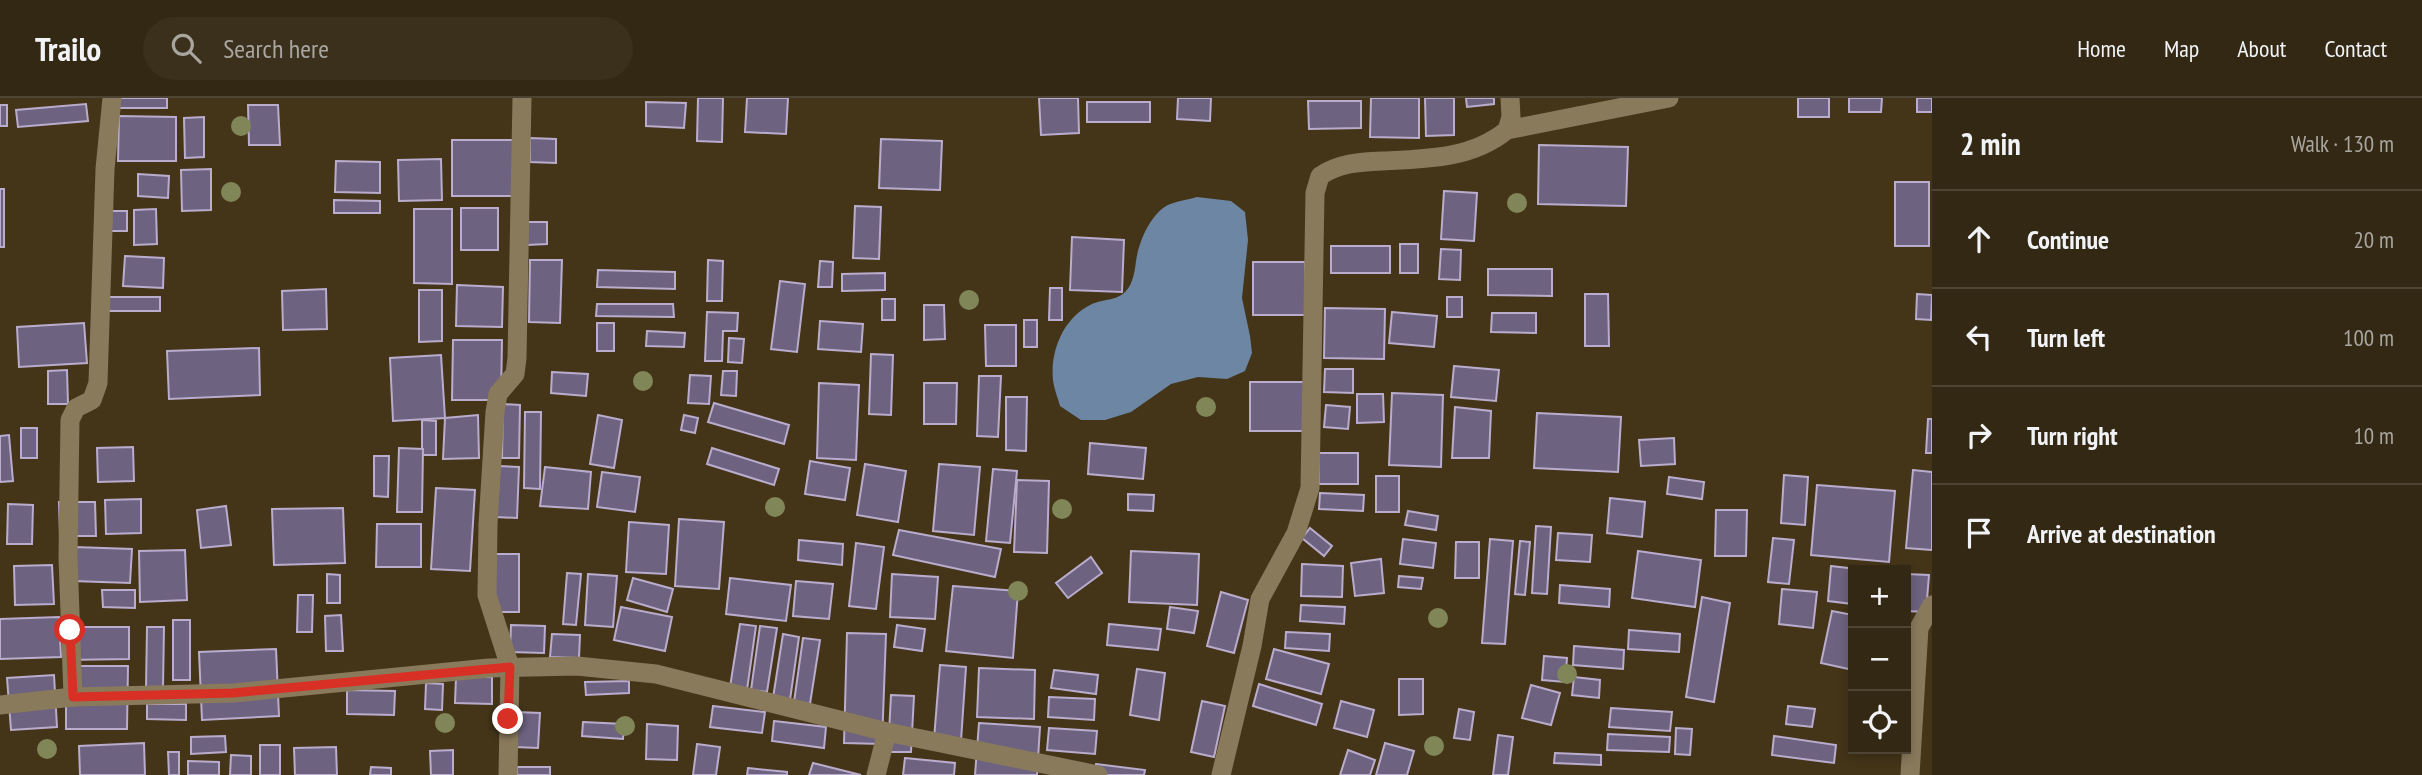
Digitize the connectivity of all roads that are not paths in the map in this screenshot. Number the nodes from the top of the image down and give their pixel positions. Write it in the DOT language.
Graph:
graph roads {
  1 [pos="112,98"];
  2 [pos="522,98"];
  3 [pos="1510,98"];
  4 [pos="1669,98"];
  5 [pos="1507,130"];
  6 [pos="1932,606"];
  7 [pos="510,667"];
  8 [pos="73,697"];
  9 [pos="0,705"];
  10 [pos="887,732"];
  11 [pos="508,775"];
  12 [pos="876,775"];
  13 [pos="1098,775"];
  14 [pos="1221,775"];
  15 [pos="1910,775"];
  1 -- 8 [label="street"];
  2 -- 7 [label="street"];
  3 -- 5 [label="street"];
  4 -- 5 [label="street"];
  5 -- 14 [label="street"];
  6 -- 15 [label="street"];
  7 -- 8 [label="street"];
  7 -- 10 [label="street"];
  7 -- 11 [label="street"];
  8 -- 9 [label="street"];
  10 -- 12 [label="street"];
  10 -- 13 [label="street"];
}
